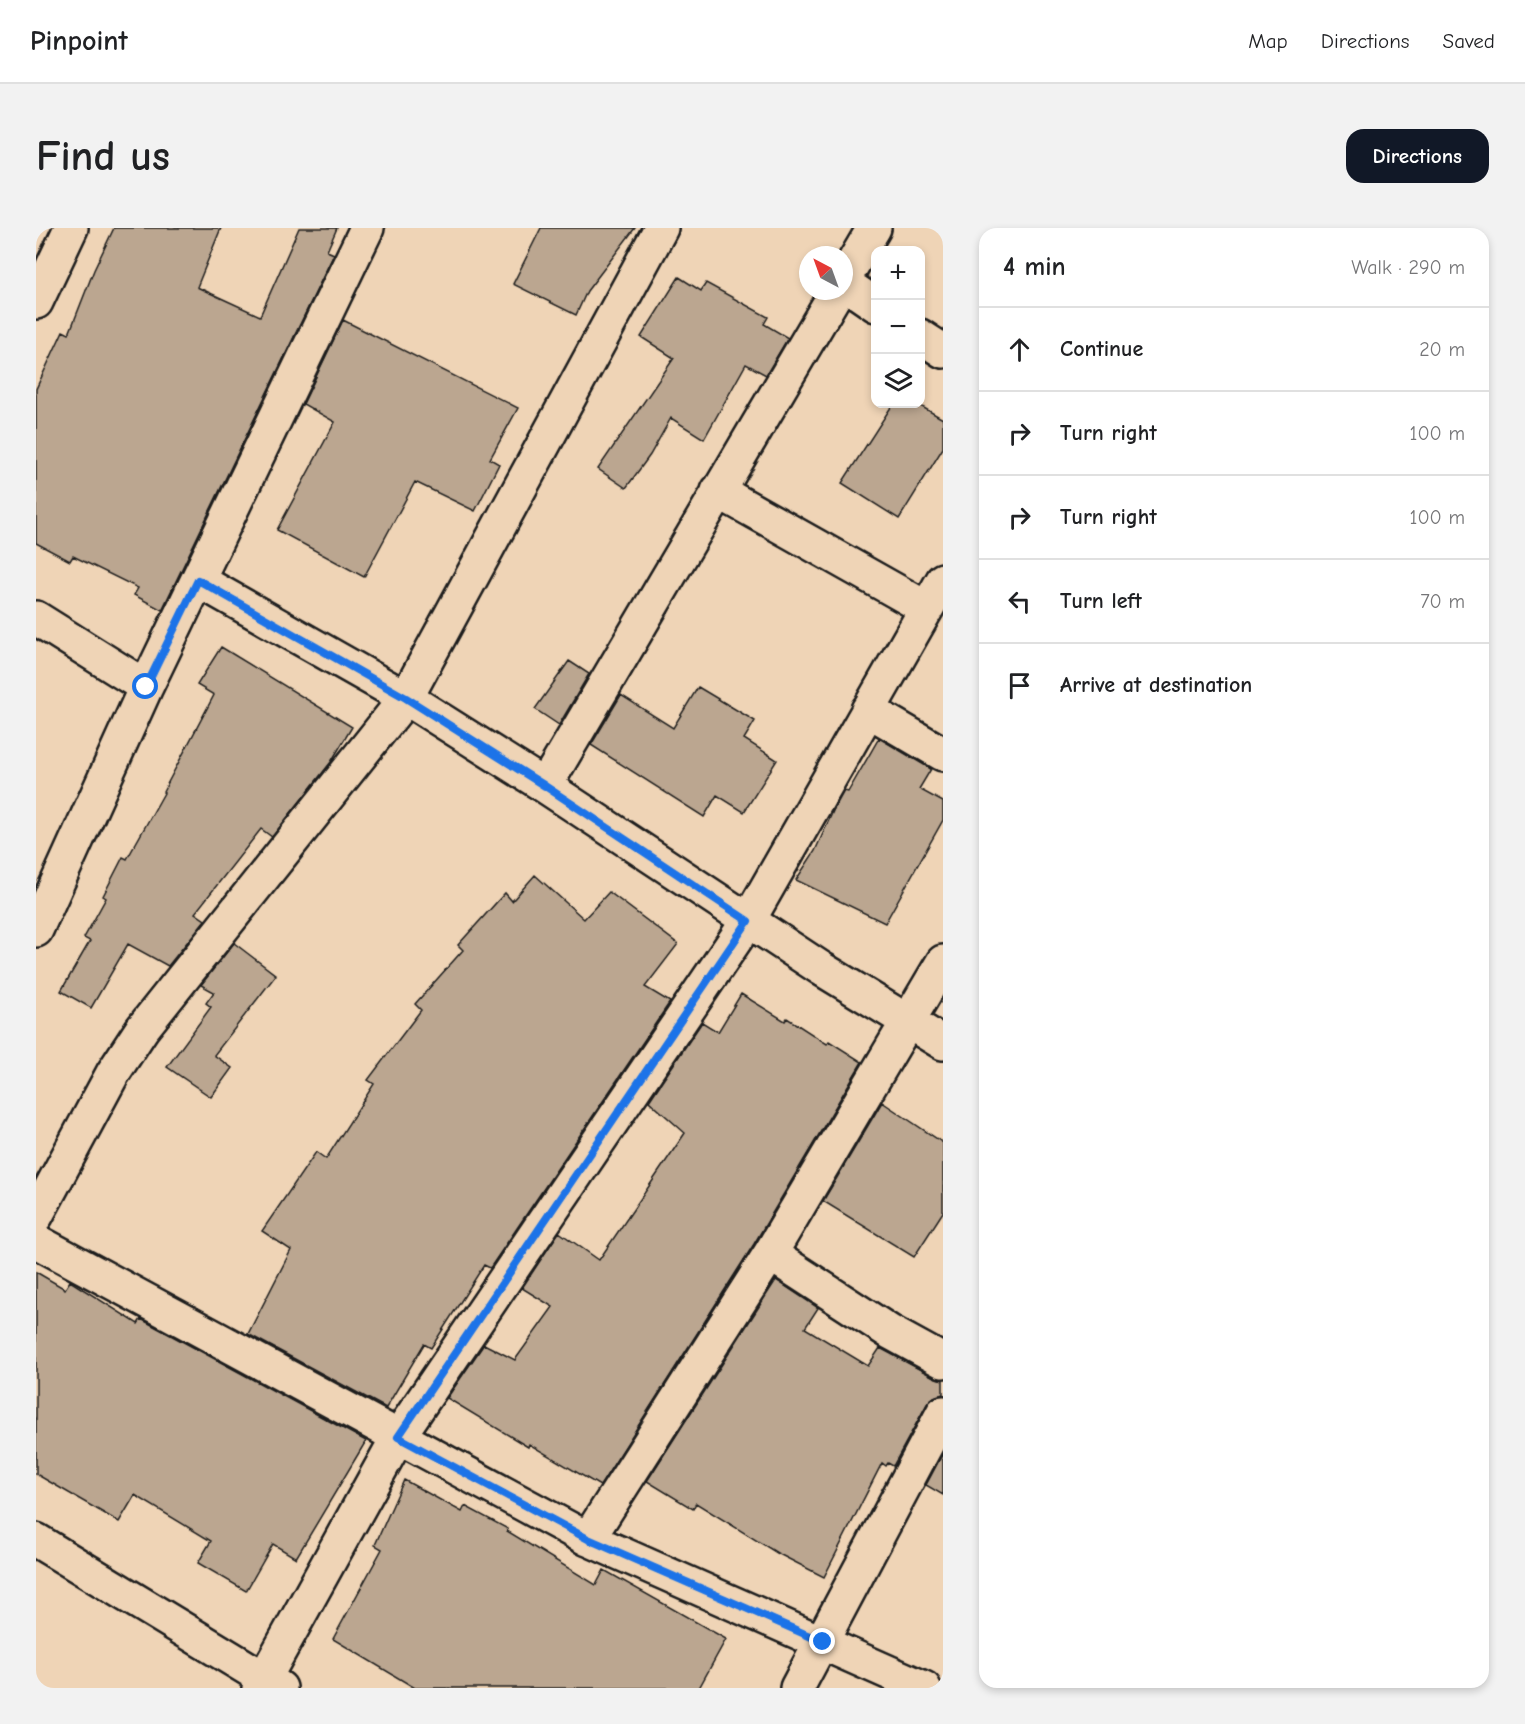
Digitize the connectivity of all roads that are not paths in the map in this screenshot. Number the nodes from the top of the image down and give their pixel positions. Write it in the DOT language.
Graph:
graph roads {
  1 [pos="71,228"];
  2 [pos="367,228"];
  3 [pos="661,228"];
  4 [pos="874,228"];
  5 [pos="853,265"];
  6 [pos="853,288"];
  7 [pos="832,300"];
  8 [pos="871,301"];
  9 [pos="36,302"];
  10 [pos="925,339"];
  11 [pos="943,351"];
  12 [pos="718,491"];
  13 [pos="198,580"];
  14 [pos="943,580"];
  15 [pos="926,608"];
  16 [pos="36,618"];
  17 [pos="146,687"];
  18 [pos="406,698"];
  19 [pos="868,710"];
  20 [pos="943,754"];
  21 [pos="545,786"];
  22 [pos="748,921"];
  23 [pos="36,930"];
  24 [pos="943,962"];
  25 [pos="907,1023"];
  26 [pos="943,1044"];
  27 [pos="36,1216"];
  28 [pos="36,1241"];
  29 [pos="770,1254"];
  30 [pos="943,1361"];
  31 [pos="943,1413"];
  32 [pos="398,1437"];
  33 [pos="588,1539"];
  34 [pos="36,1540"];
  35 [pos="823,1642"];
  36 [pos="268,1685"];
  37 [pos="797,1688"];
  38 [pos="924,1688"];
  1 -- 9 [label="street"];
  2 -- 13 [label="street"];
  3 -- 18 [label="street"];
  4 -- 5 [label="street"];
  6 -- 8 [label="street"];
  7 -- 12 [label="street"];
  10 -- 11 [label="street"];
  12 -- 15 [label="street"];
  12 -- 21 [label="street"];
  13 -- 17 [label="street"];
  13 -- 18 [label="street"];
  14 -- 15 [label="street"];
  15 -- 19 [label="street"];
  16 -- 17 [label="street"];
  17 -- 23 [label="street"];
  18 -- 21 [label="street"];
  18 -- 27 [label="street"];
  19 -- 20 [label="street"];
  19 -- 22 [label="street"];
  21 -- 22 [label="street"];
  22 -- 25 [label="street"];
  22 -- 32 [label="street"];
  24 -- 25 [label="street"];
  25 -- 26 [label="street"];
  25 -- 29 [label="street"];
  28 -- 32 [label="street"];
  29 -- 30 [label="street"];
  29 -- 33 [label="street"];
  31 -- 35 [label="street"];
  32 -- 33 [label="street"];
  32 -- 36 [label="street"];
  33 -- 35 [label="street"];
  34 -- 36 [label="street"];
  35 -- 37 [label="street"];
  35 -- 38 [label="street"];
}
